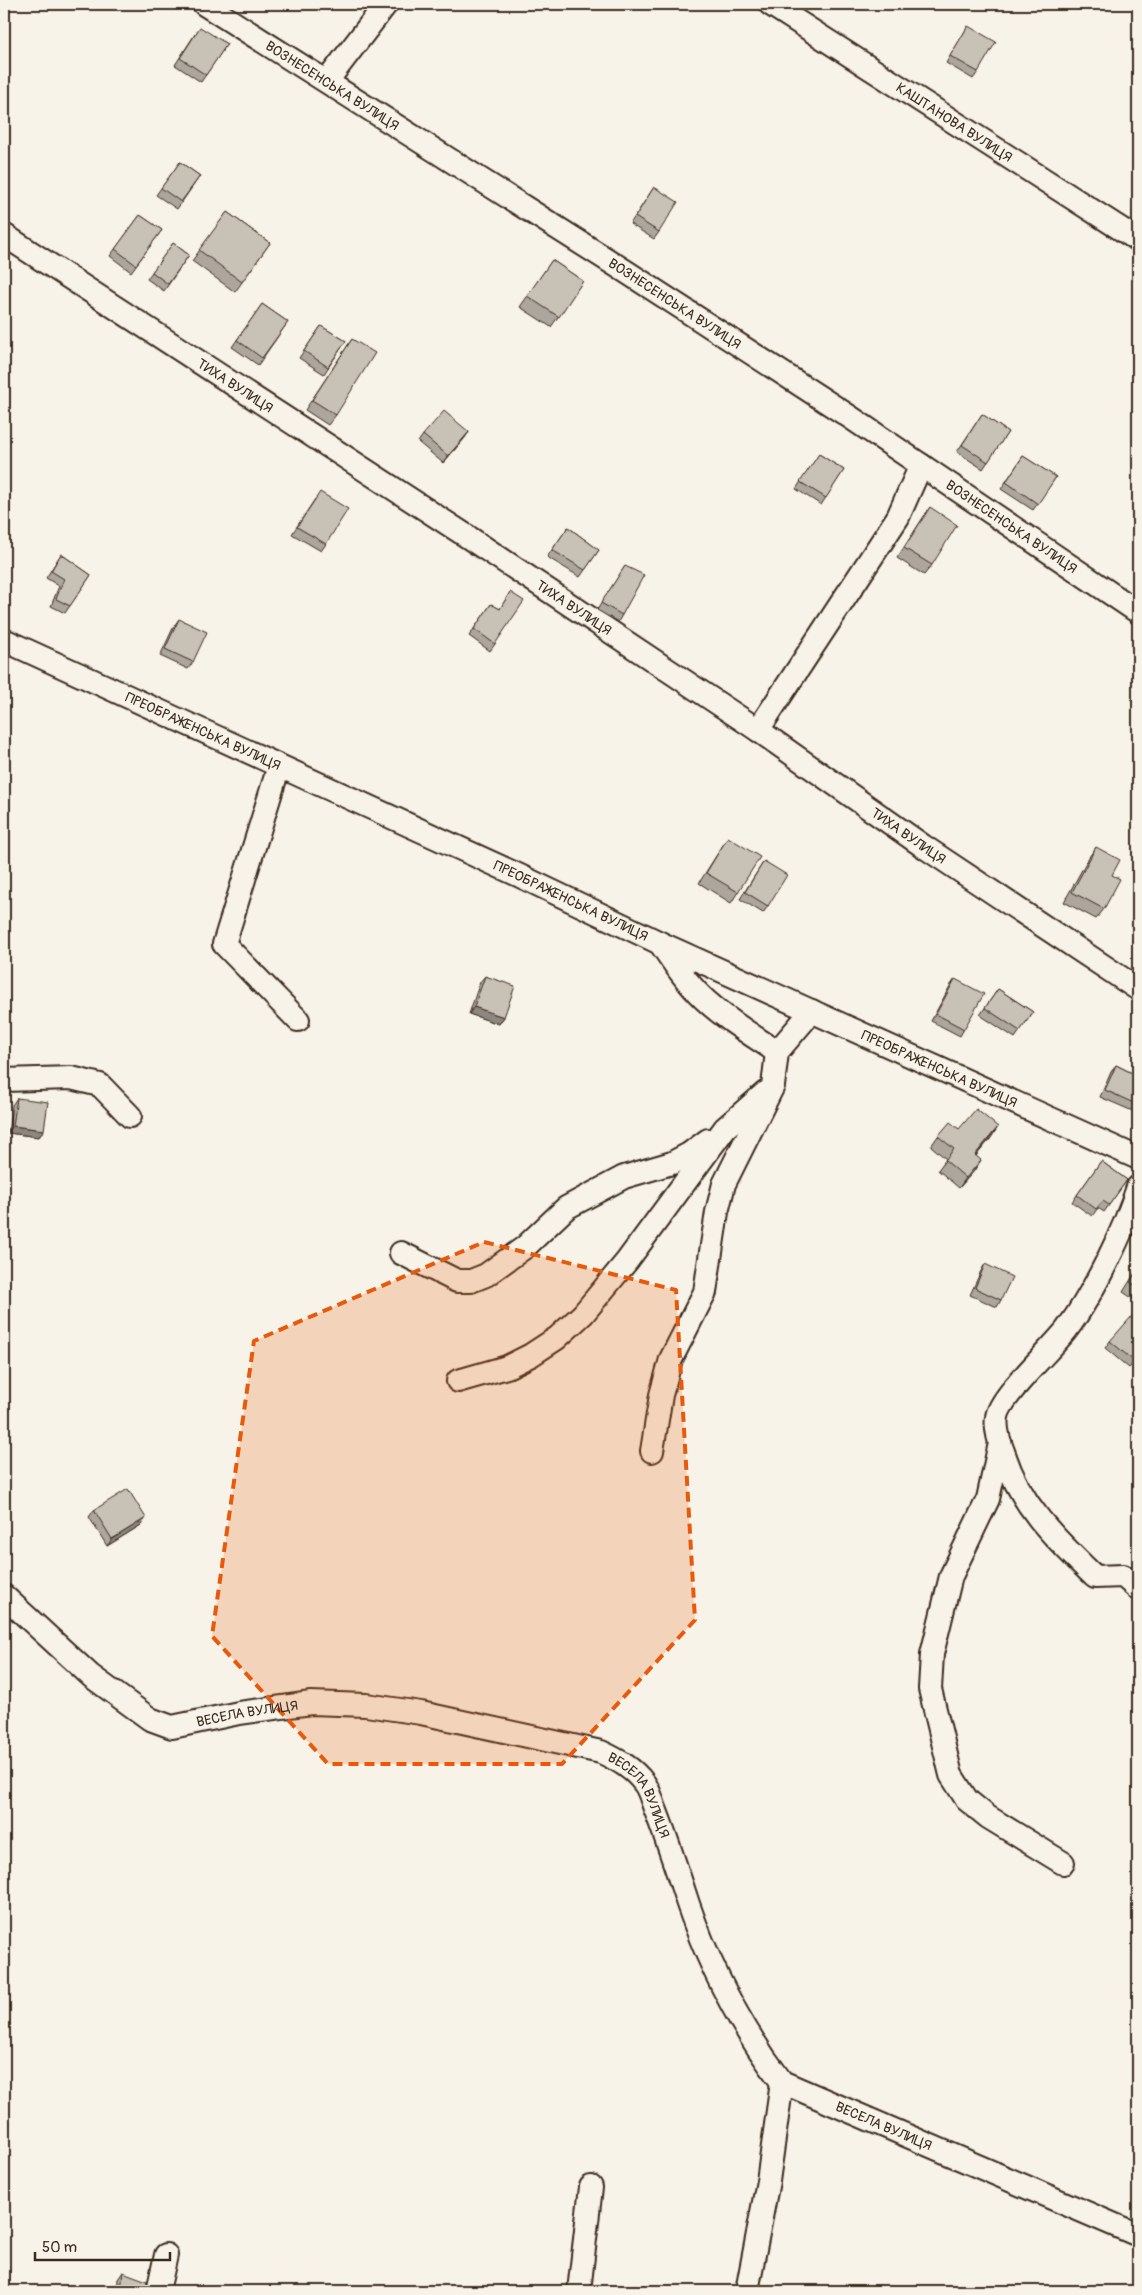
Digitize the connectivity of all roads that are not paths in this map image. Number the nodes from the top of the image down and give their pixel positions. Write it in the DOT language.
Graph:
graph roads {
  1 [pos="204,4"];
  2 [pos="386,4"];
  3 [pos="770,4"];
  4 [pos="327,81"];
  5 [pos="4,235"];
  6 [pos="1138,240"];
  7 [pos="921,465"];
  8 [pos="1138,612"];
  9 [pos="4,640"];
  10 [pos="758,730"];
  11 [pos="279,766"];
  12 [pos="660,943"];
  13 [pos="1138,989"];
  14 [pos="812,1011"];
  15 [pos="298,1020"];
  16 [pos="777,1052"];
  17 [pos="4,1080"];
  18 [pos="773,1086"];
  19 [pos="130,1116"];
  20 [pos="725,1128"];
  21 [pos="1138,1158"];
  22 [pos="1138,1187"];
  23 [pos="401,1253"];
  24 [pos="458,1381"];
  25 [pos="1000,1443"];
  26 [pos="652,1451"];
  27 [pos="1138,1589"];
  28 [pos="4,1596"];
  29 [pos="1063,1863"];
  30 [pos="782,2082"];
  31 [pos="591,2187"];
  32 [pos="1138,2234"];
  33 [pos="166,2255"];
  34 [pos="158,2291"];
  35 [pos="579,2291"];
  36 [pos="747,2291"];
  1 -- 4 [label="street, ВОЗНЕСЕНСЬКА ВУЛИЦЯ"];
  2 -- 4 [label="street"];
  3 -- 6 [label="street, КАШТАНОВА ВУЛИЦЯ"];
  4 -- 7 [label="street, ВОЗНЕСЕНСЬКА ВУЛИЦЯ"];
  5 -- 10 [label="street, ТИХА ВУЛИЦЯ"];
  7 -- 8 [label="street, ВОЗНЕСЕНСЬКА ВУЛИЦЯ"];
  7 -- 10 [label="street"];
  9 -- 11 [label="street, ПРЕОБРАЖЕНСЬКА ВУЛИЦЯ"];
  10 -- 13 [label="street, ТИХА ВУЛИЦЯ"];
  11 -- 12 [label="street, ПРЕОБРАЖЕНСЬКА ВУЛИЦЯ"];
  11 -- 15 [label="street"];
  12 -- 14 [label="street, ПРЕОБРАЖЕНСЬКА ВУЛИЦЯ"];
  12 -- 16 [label="street"];
  14 -- 16 [label="street"];
  14 -- 21 [label="street, ПРЕОБРАЖЕНСЬКА ВУЛИЦЯ"];
  16 -- 18 [label="street"];
  17 -- 19 [label="street"];
  18 -- 20 [label="street"];
  18 -- 26 [label="street"];
  20 -- 23 [label="street"];
  20 -- 24 [label="street"];
  22 -- 25 [label="street"];
  25 -- 27 [label="street"];
  25 -- 29 [label="street"];
  28 -- 30 [label="street, ВЕСЕЛА ВУЛИЦЯ"];
  30 -- 32 [label="street, ВЕСЕЛА ВУЛИЦЯ"];
  30 -- 36 [label="street"];
  31 -- 35 [label="street"];
  33 -- 34 [label="street"];
}
